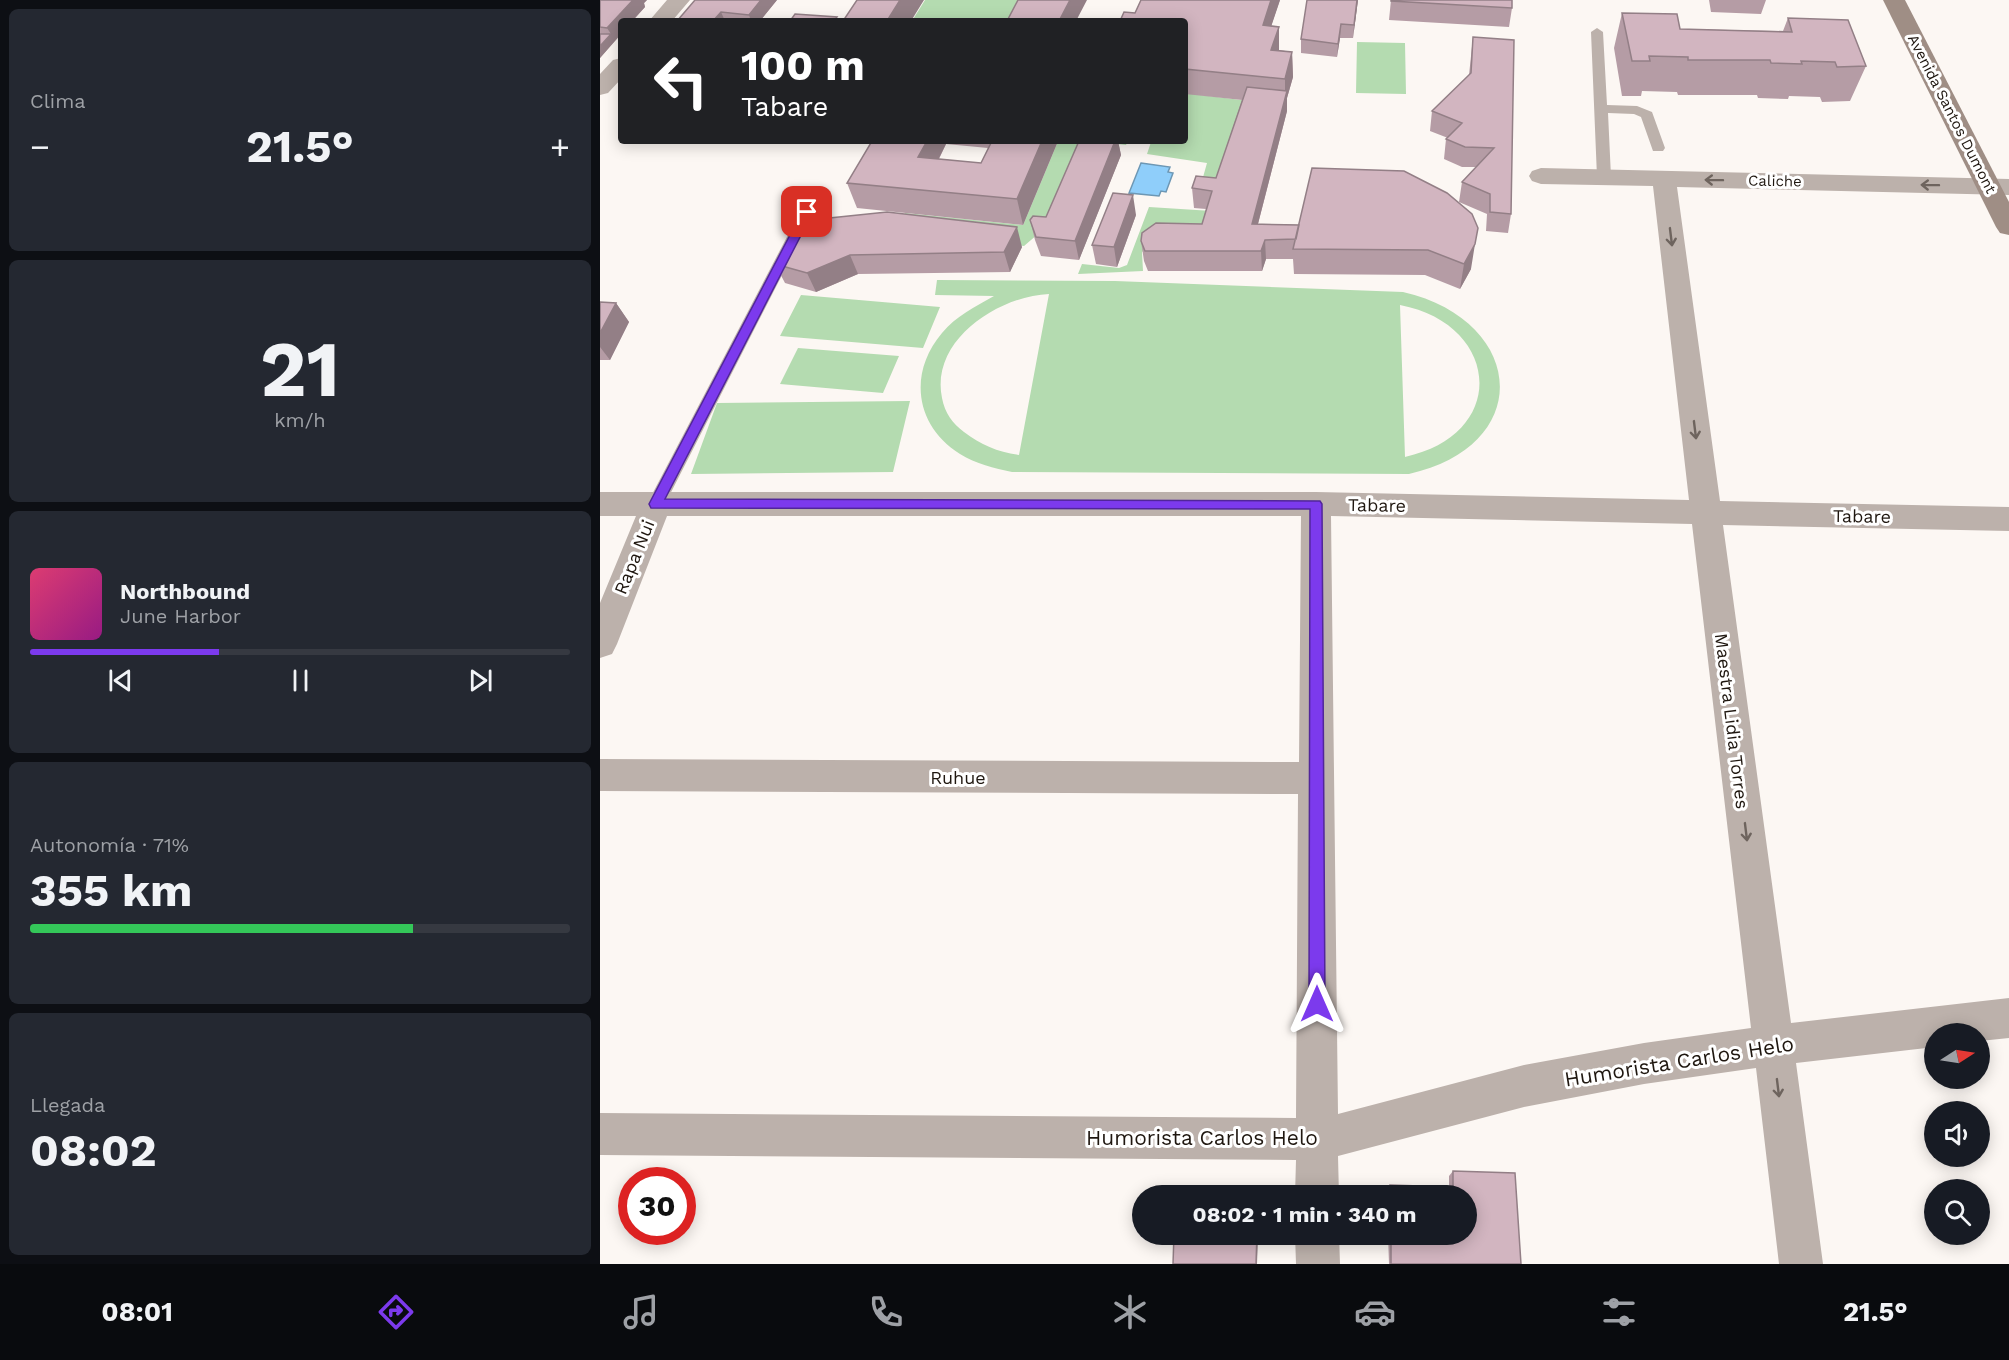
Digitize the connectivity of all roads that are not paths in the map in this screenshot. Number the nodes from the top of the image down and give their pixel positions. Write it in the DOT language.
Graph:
graph roads {
  1 [pos="679,0"];
  2 [pos="1894,0"];
  3 [pos="663,18"];
  4 [pos="1597,32"];
  5 [pos="618,68"];
  6 [pos="600,88"];
  7 [pos="1600,109"];
  8 [pos="1661,163"];
  9 [pos="1542,176"];
  10 [pos="1604,177"];
  11 [pos="1999,187"];
  12 [pos="818,191"];
  13 [pos="2009,227"];
  14 [pos="600,504"];
  15 [pos="656,504"];
  16 [pos="1316,504"];
  17 [pos="1705,512"];
  18 [pos="2009,519"];
  19 [pos="600,644"];
  20 [pos="600,775"];
  21 [pos="1316,778"];
  22 [pos="2009,1018"];
  23 [pos="1773,1046"];
  24 [pos="600,1134"];
  25 [pos="1317,1139"];
  26 [pos="1317,1185"];
  27 [pos="1317,1245"];
  28 [pos="1317,1264"];
  29 [pos="1801,1264"];
  1 -- 3 [label="street"];
  2 -- 11 [label="main road, Avenida Santos Dumont"];
  4 -- 7 [label="lane"];
  5 -- 6 [label="street"];
  7 -- 8 [label="lane"];
  7 -- 10 [label="lane"];
  8 -- 10 [label="street, Caliche"];
  11 -- 8 [label="street, Caliche, one-way"];
  8 -- 17 [label="street, Maestra Lidia Torres, one-way"];
  9 -- 10 [label="street, Caliche"];
  11 -- 13 [label="main road, Avenida Santos Dumont"];
  12 -- 15 [label="lane"];
  14 -- 15 [label="street, Tabare"];
  15 -- 16 [label="street, Tabare"];
  15 -- 19 [label="street, Rapa Nui"];
  16 -- 17 [label="street, Tabare"];
  16 -- 21 [label="street"];
  17 -- 18 [label="street, Tabare"];
  17 -- 23 [label="street, Maestra Lidia Torres, one-way"];
  20 -- 21 [label="street, Ruhue"];
  21 -- 25 [label="street"];
  22 -- 23 [label="street, Humorista Carlos Helo"];
  23 -- 25 [label="street, Humorista Carlos Helo"];
  23 -- 29 [label="street, Maestra Lidia Torres, one-way"];
  24 -- 25 [label="street, Humorista Carlos Helo"];
  25 -- 26 [label="street"];
  27 -- 28 [label="street"];
}
